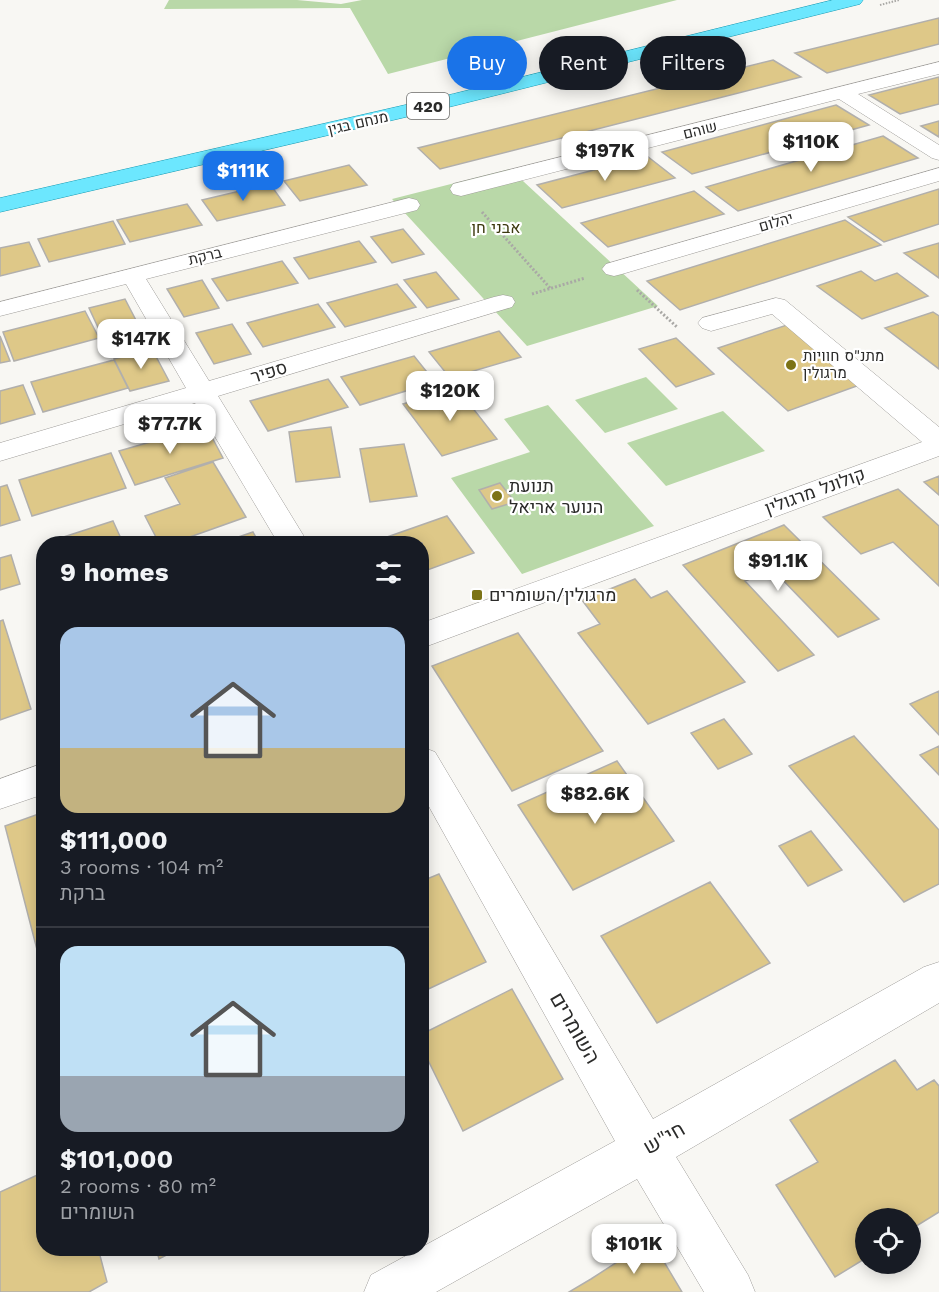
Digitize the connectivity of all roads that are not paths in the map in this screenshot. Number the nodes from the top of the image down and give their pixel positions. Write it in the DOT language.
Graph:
graph roads {
  1 [pos="779,0"];
  2 [pos="854,0"];
  3 [pos="628,37"];
  4 [pos="939,68"];
  5 [pos="844,94"];
  6 [pos="939,154"];
  7 [pos="939,174"];
  8 [pos="461,189"];
  9 [pos="409,204"];
  10 [pos="0,205"];
  11 [pos="614,269"];
  12 [pos="132,275"];
  13 [pos="503,302"];
  14 [pos="0,309"];
  15 [pos="711,323"];
  16 [pos="202,392"];
  17 [pos="939,444"];
  18 [pos="0,452"];
  19 [pos="288,536"];
  20 [pos="429,633"];
  21 [pos="429,774"];
  22 [pos="36,781"];
  23 [pos="0,794"];
  24 [pos="939,981"];
  25 [pos="645,1149"];
  26 [pos="388,1292"];
  27 [pos="731,1292"];
  1 -- 3 [label="main road"];
  2 -- 10 [label="main road, מנחם בגין / 420"];
  4 -- 5 [label="street, שוהם"];
  5 -- 6 [label="street"];
  5 -- 8 [label="street, שוהם"];
  7 -- 11 [label="street, יהלום"];
  9 -- 12 [label="street, ברקת"];
  12 -- 14 [label="street, ברקת"];
  12 -- 16 [label="street"];
  13 -- 16 [label="street, ספיר"];
  15 -- 17 [label="street"];
  16 -- 18 [label="street, ספיר"];
  16 -- 19 [label="street"];
  17 -- 20 [label="street, קולונל מרגולין"];
  21 -- 25 [label="street, השומרים"];
  22 -- 23 [label="street"];
  24 -- 25 [label="street, חי\"ש"];
  25 -- 26 [label="street, חי\"ש"];
  25 -- 27 [label="street, השומרים"];
}
